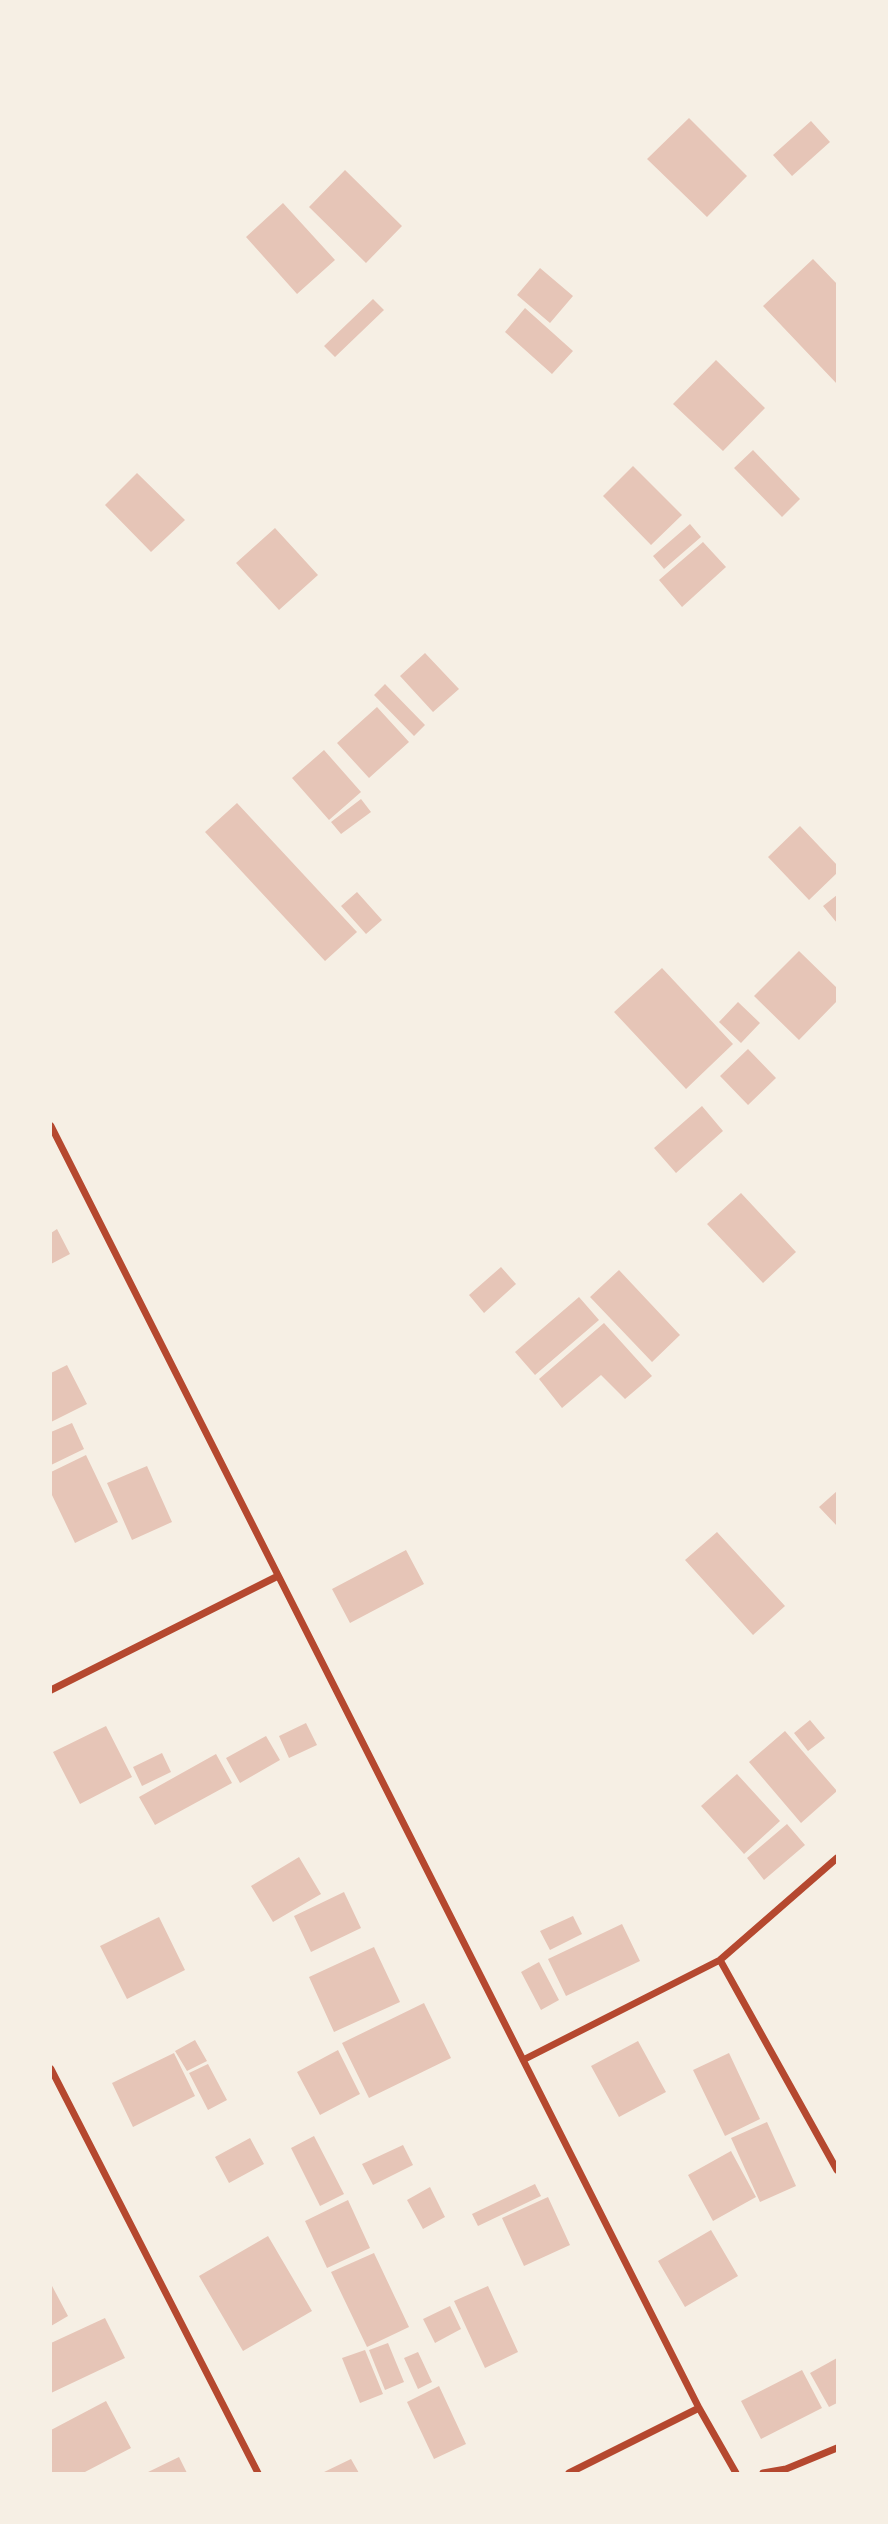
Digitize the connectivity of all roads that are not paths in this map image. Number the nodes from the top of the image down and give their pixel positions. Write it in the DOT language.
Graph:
graph roads {
  1 [pos="51,1126"];
  2 [pos="278,1576"];
  3 [pos="51,1690"];
  4 [pos="837,1858"];
  5 [pos="720,1960"];
  6 [pos="523,2060"];
  7 [pos="51,2069"];
  8 [pos="837,2170"];
  9 [pos="699,2408"];
  10 [pos="837,2448"];
  11 [pos="258,2473"];
  12 [pos="569,2473"];
  13 [pos="736,2473"];
  14 [pos="763,2473"];
  1 -- 2 [label="street"];
  2 -- 3 [label="street"];
  2 -- 6 [label="street"];
  4 -- 5 [label="street"];
  5 -- 6 [label="street"];
  5 -- 8 [label="street"];
  6 -- 9 [label="street"];
  7 -- 11 [label="street"];
  9 -- 12 [label="street"];
  9 -- 13 [label="street"];
  10 -- 14 [label="street"];
}
